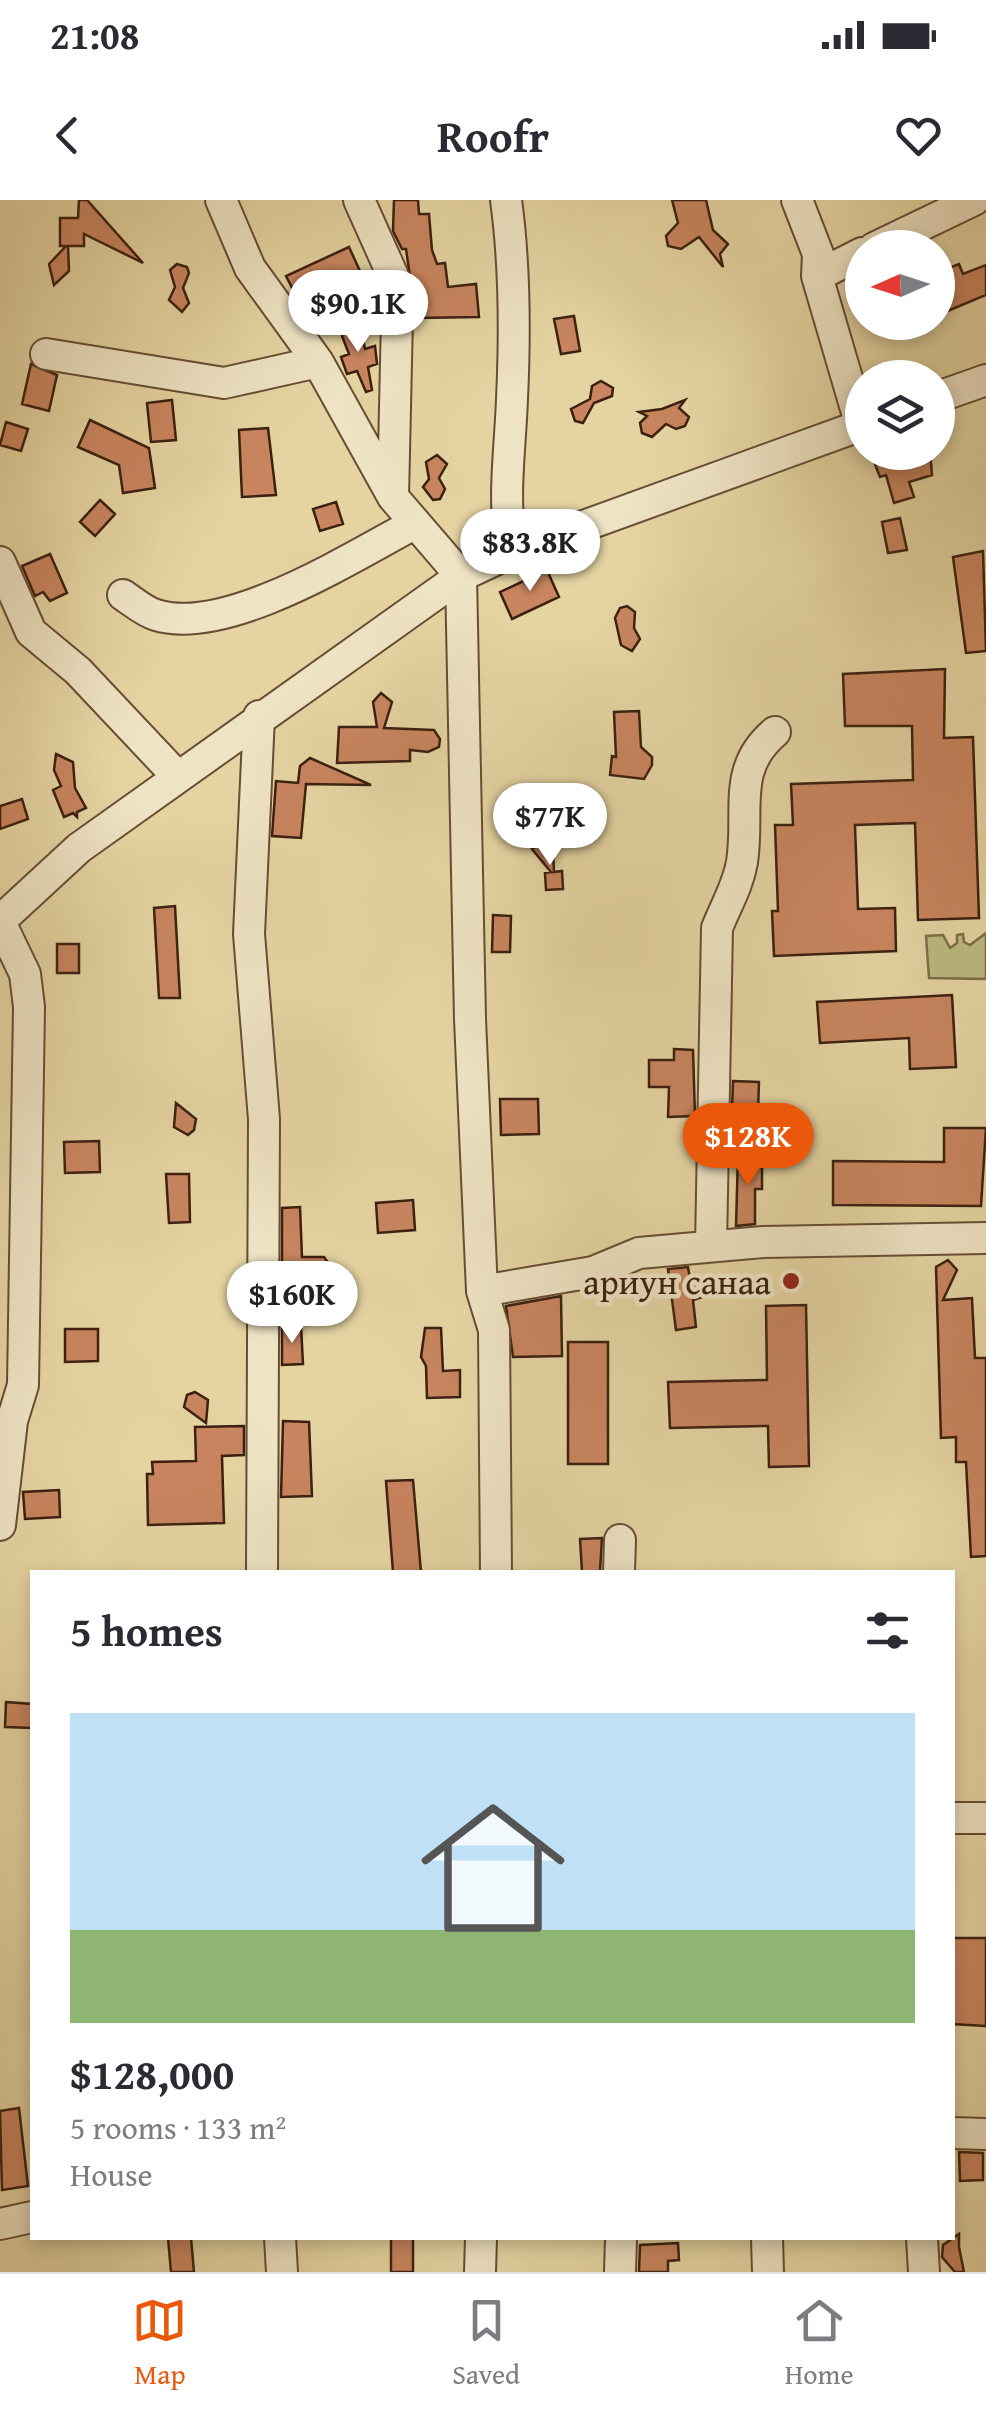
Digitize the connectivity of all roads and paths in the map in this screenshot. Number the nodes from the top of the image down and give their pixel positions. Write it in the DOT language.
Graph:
graph roads {
  1 [pos="221,200"];
  2 [pos="359,200"];
  3 [pos="506,200"];
  4 [pos="797,200"];
  5 [pos="974,200"];
  6 [pos="912,230"];
  7 [pos="845,262"];
  8 [pos="817,276"];
  9 [pos="46,354"];
  10 [pos="318,362"];
  11 [pos="845,369"];
  12 [pos="986,380"];
  13 [pos="955,391"];
  14 [pos="845,431"];
  15 [pos="393,497"];
  16 [pos="414,524"];
  17 [pos="512,552"];
  18 [pos="0,562"];
  19 [pos="461,576"];
  20 [pos="122,595"];
  21 [pos="259,716"];
  22 [pos="775,732"];
  23 [pos="177,776"];
  24 [pos="0,921"];
  25 [pos="986,1238"];
  26 [pos="711,1246"];
  27 [pos="482,1291"];
  28 [pos="0,1525"];
  29 [pos="620,1540"];
  30 [pos="262,1570"];
  31 [pos="496,1570"];
  32 [pos="619,1570"];
  33 [pos="955,1818"];
  34 [pos="986,1818"];
  35 [pos="955,2133"];
  36 [pos="986,2134"];
  37 [pos="30,2218"];
  38 [pos="0,2224"];
  39 [pos="280,2240"];
  40 [pos="481,2240"];
  41 [pos="621,2240"];
  42 [pos="767,2240"];
  43 [pos="922,2240"];
  44 [pos="282,2272"];
  45 [pos="480,2272"];
  46 [pos="620,2272"];
  47 [pos="768,2272"];
  48 [pos="924,2272"];
  1 -- 10 [label="street"];
  2 -- 15 [label="street"];
  3 -- 17 [label="street"];
  4 -- 8 [label="street"];
  5 -- 6 [label="street"];
  7 -- 8 [label="street"];
  8 -- 11 [label="street"];
  9 -- 10 [label="street"];
  10 -- 15 [label="street"];
  12 -- 13 [label="street"];
  14 -- 17 [label="street"];
  15 -- 16 [label="street"];
  16 -- 19 [label="street"];
  16 -- 20 [label="street"];
  17 -- 19 [label="street"];
  18 -- 23 [label="street"];
  19 -- 21 [label="street"];
  19 -- 27 [label="street"];
  21 -- 23 [label="street"];
  21 -- 30 [label="street"];
  22 -- 26 [label="street"];
  23 -- 24 [label="street"];
  24 -- 28 [label="street"];
  25 -- 26 [label="street"];
  26 -- 27 [label="street"];
  27 -- 31 [label="street"];
  29 -- 32 [label="street"];
  33 -- 34 [label="street"];
  35 -- 36 [label="street"];
  37 -- 38 [label="street"];
  39 -- 44 [label="street"];
  40 -- 45 [label="street"];
  41 -- 46 [label="street"];
  42 -- 47 [label="street"];
  43 -- 48 [label="street"];
}
